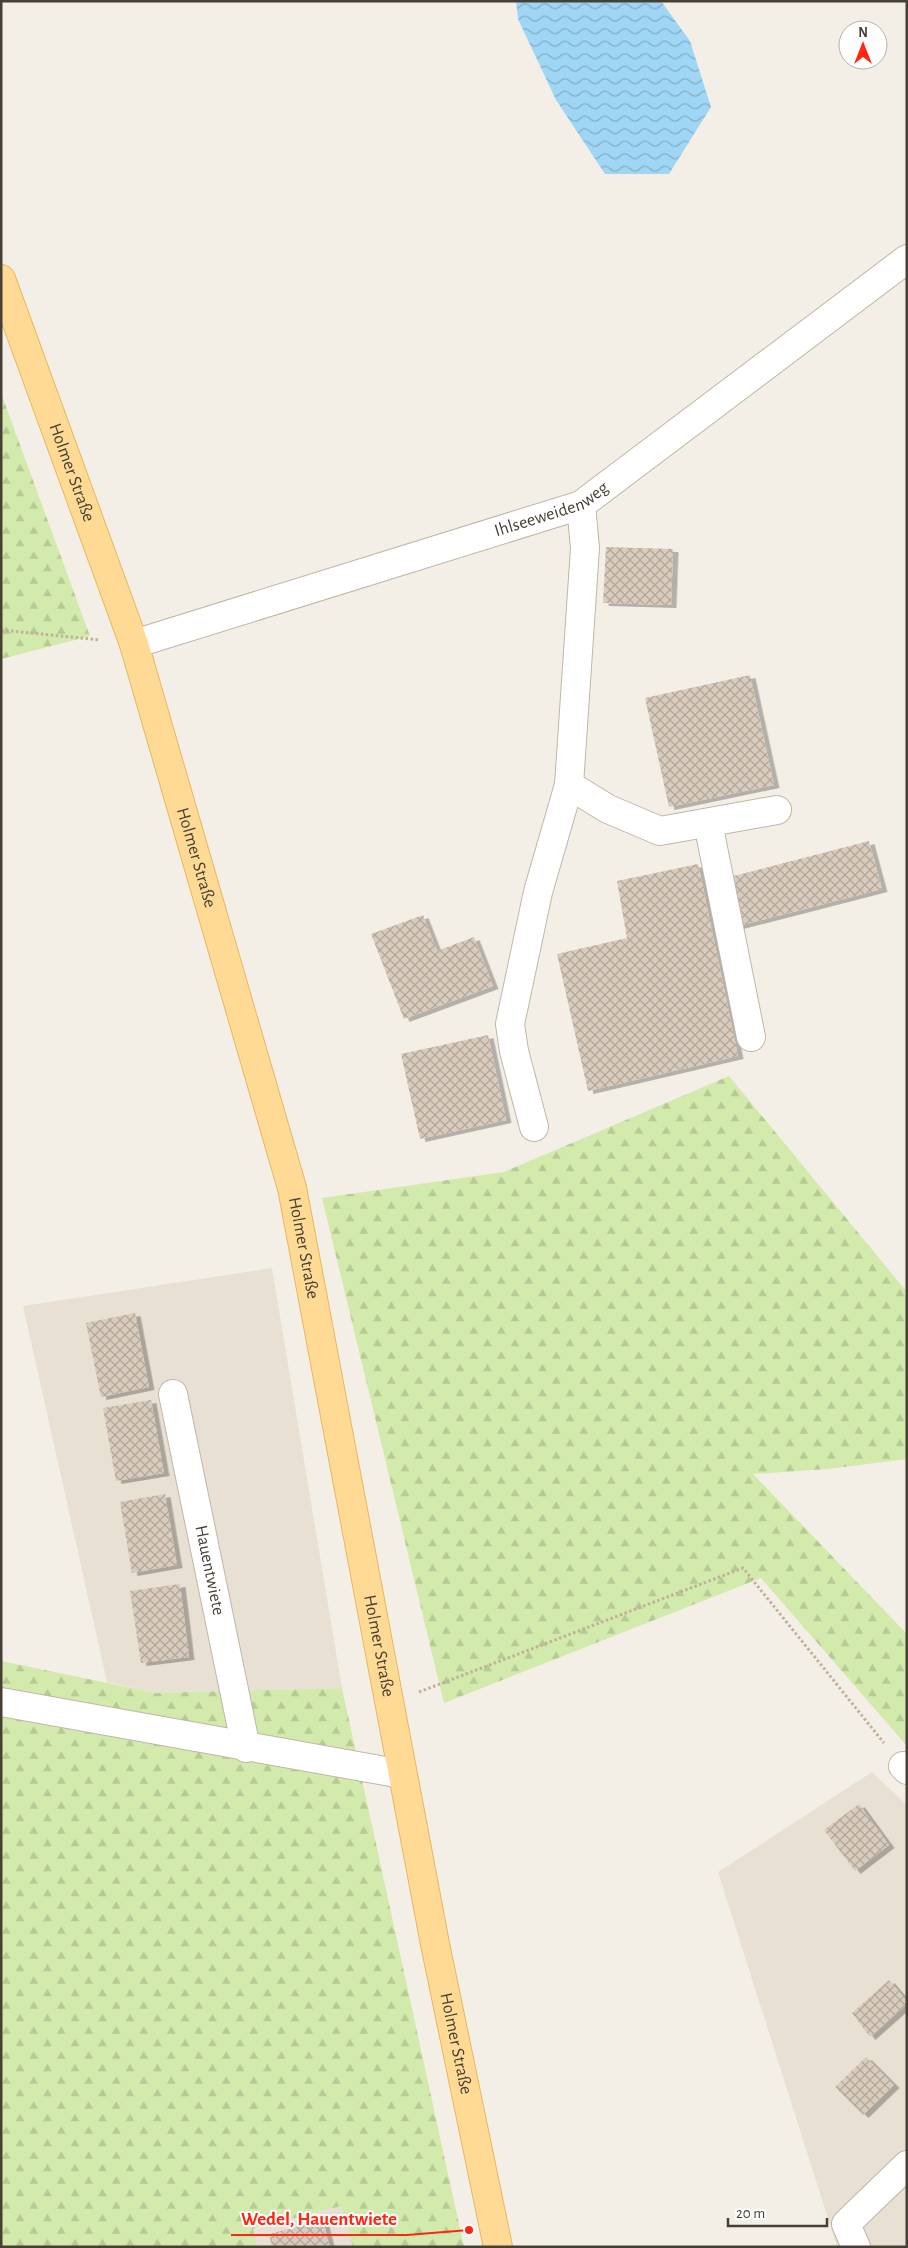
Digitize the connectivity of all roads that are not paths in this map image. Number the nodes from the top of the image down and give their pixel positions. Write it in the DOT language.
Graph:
graph roads {
  1 [pos="907,259"];
  2 [pos="1,279"];
  3 [pos="582,505"];
  4 [pos="134,644"];
  5 [pos="569,784"];
  6 [pos="777,810"];
  7 [pos="708,822"];
  8 [pos="751,1037"];
  9 [pos="534,1127"];
  10 [pos="173,1394"];
  11 [pos="1,1702"];
  12 [pos="246,1748"];
  13 [pos="402,1774"];
  14 [pos="907,2165"];
  15 [pos="498,2247"];
  16 [pos="856,2247"];
  1 -- 3 [label="street, Ihlseeweidenweg"];
  2 -- 4 [label="main road, Holmer Straße"];
  3 -- 4 [label="street, Ihlseeweidenweg"];
  3 -- 5 [label="street"];
  4 -- 13 [label="main road, Holmer Straße"];
  5 -- 7 [label="street"];
  5 -- 9 [label="street"];
  6 -- 7 [label="street"];
  7 -- 8 [label="street"];
  10 -- 12 [label="street, Hauentwiete"];
  11 -- 12 [label="street"];
  12 -- 13 [label="street"];
  13 -- 15 [label="main road, Holmer Straße"];
  14 -- 16 [label="street"];
}
